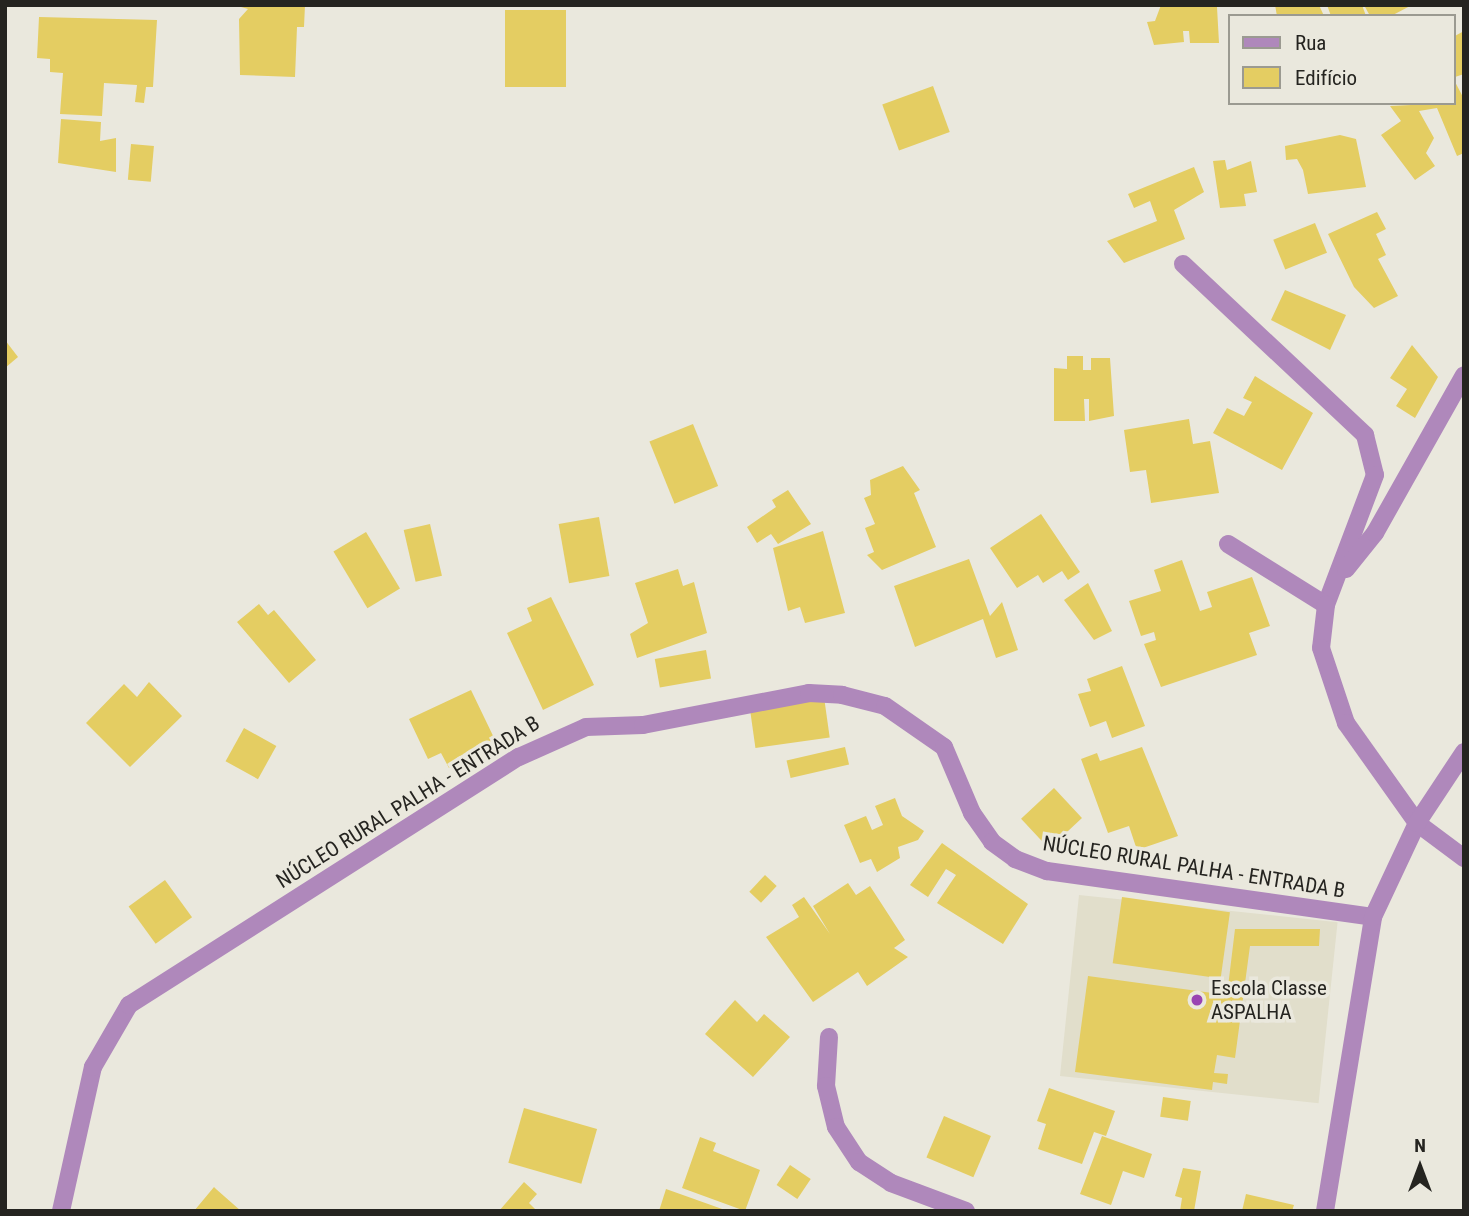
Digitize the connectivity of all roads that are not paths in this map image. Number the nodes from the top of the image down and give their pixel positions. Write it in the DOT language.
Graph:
graph roads {
  1 [pos="1183,264"];
  2 [pos="1464,375"];
  3 [pos="1228,544"];
  4 [pos="1336,579"];
  5 [pos="1326,605"];
  6 [pos="1464,751"];
  7 [pos="1417,822"];
  8 [pos="1464,858"];
  9 [pos="1373,917"];
  10 [pos="829,1038"];
  11 [pos="61,1211"];
  12 [pos="966,1211"];
  13 [pos="1325,1211"];
  1 -- 4 [label="street"];
  2 -- 4 [label="street"];
  3 -- 5 [label="street"];
  4 -- 5 [label="street"];
  5 -- 7 [label="street"];
  6 -- 7 [label="street"];
  7 -- 8 [label="street"];
  7 -- 9 [label="street"];
  9 -- 11 [label="street, NÚCLEO RURAL PALHA - ENTRADA B"];
  9 -- 13 [label="street"];
  10 -- 12 [label="street"];
}
